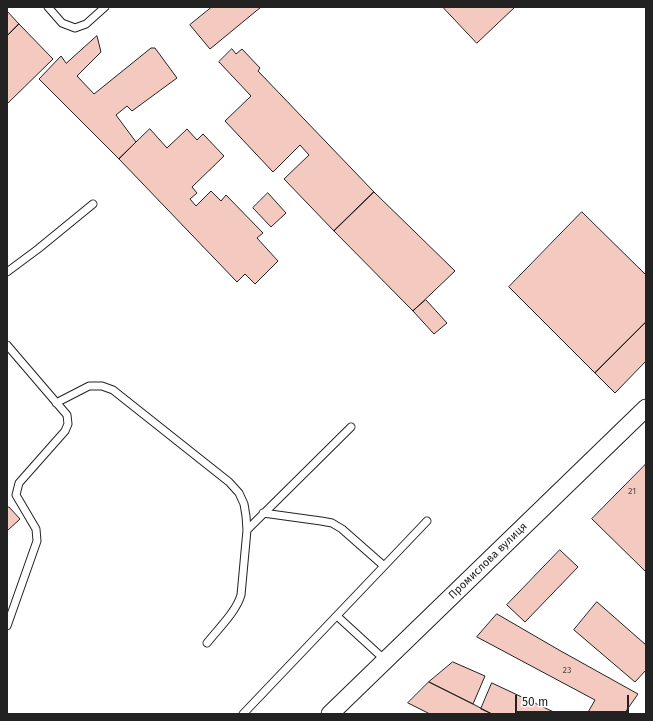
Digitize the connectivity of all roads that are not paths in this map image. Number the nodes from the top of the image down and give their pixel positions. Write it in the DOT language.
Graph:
graph roads {
  1 [pos="48,7"];
  2 [pos="105,7"];
  3 [pos="92,204"];
  4 [pos="7,272"];
  5 [pos="7,345"];
  6 [pos="56,403"];
  7 [pos="646,408"];
  8 [pos="351,427"];
  9 [pos="263,513"];
  10 [pos="427,521"];
  11 [pos="247,530"];
  12 [pos="384,566"];
  13 [pos="337,616"];
  14 [pos="7,626"];
  15 [pos="207,643"];
  16 [pos="385,660"];
  17 [pos="243,714"];
  18 [pos="330,714"];
  1 -- 2 [label="lane"];
  3 -- 4 [label="lane"];
  5 -- 6 [label="lane"];
  6 -- 11 [label="lane"];
  6 -- 14 [label="lane"];
  7 -- 16 [label="street, Промислова вулиця"];
  8 -- 9 [label="lane"];
  9 -- 11 [label="lane"];
  9 -- 12 [label="lane"];
  10 -- 12 [label="lane"];
  11 -- 15 [label="lane"];
  12 -- 13 [label="lane"];
  13 -- 16 [label="lane"];
  13 -- 17 [label="lane"];
  16 -- 18 [label="street, Промислова вулиця"];
}
